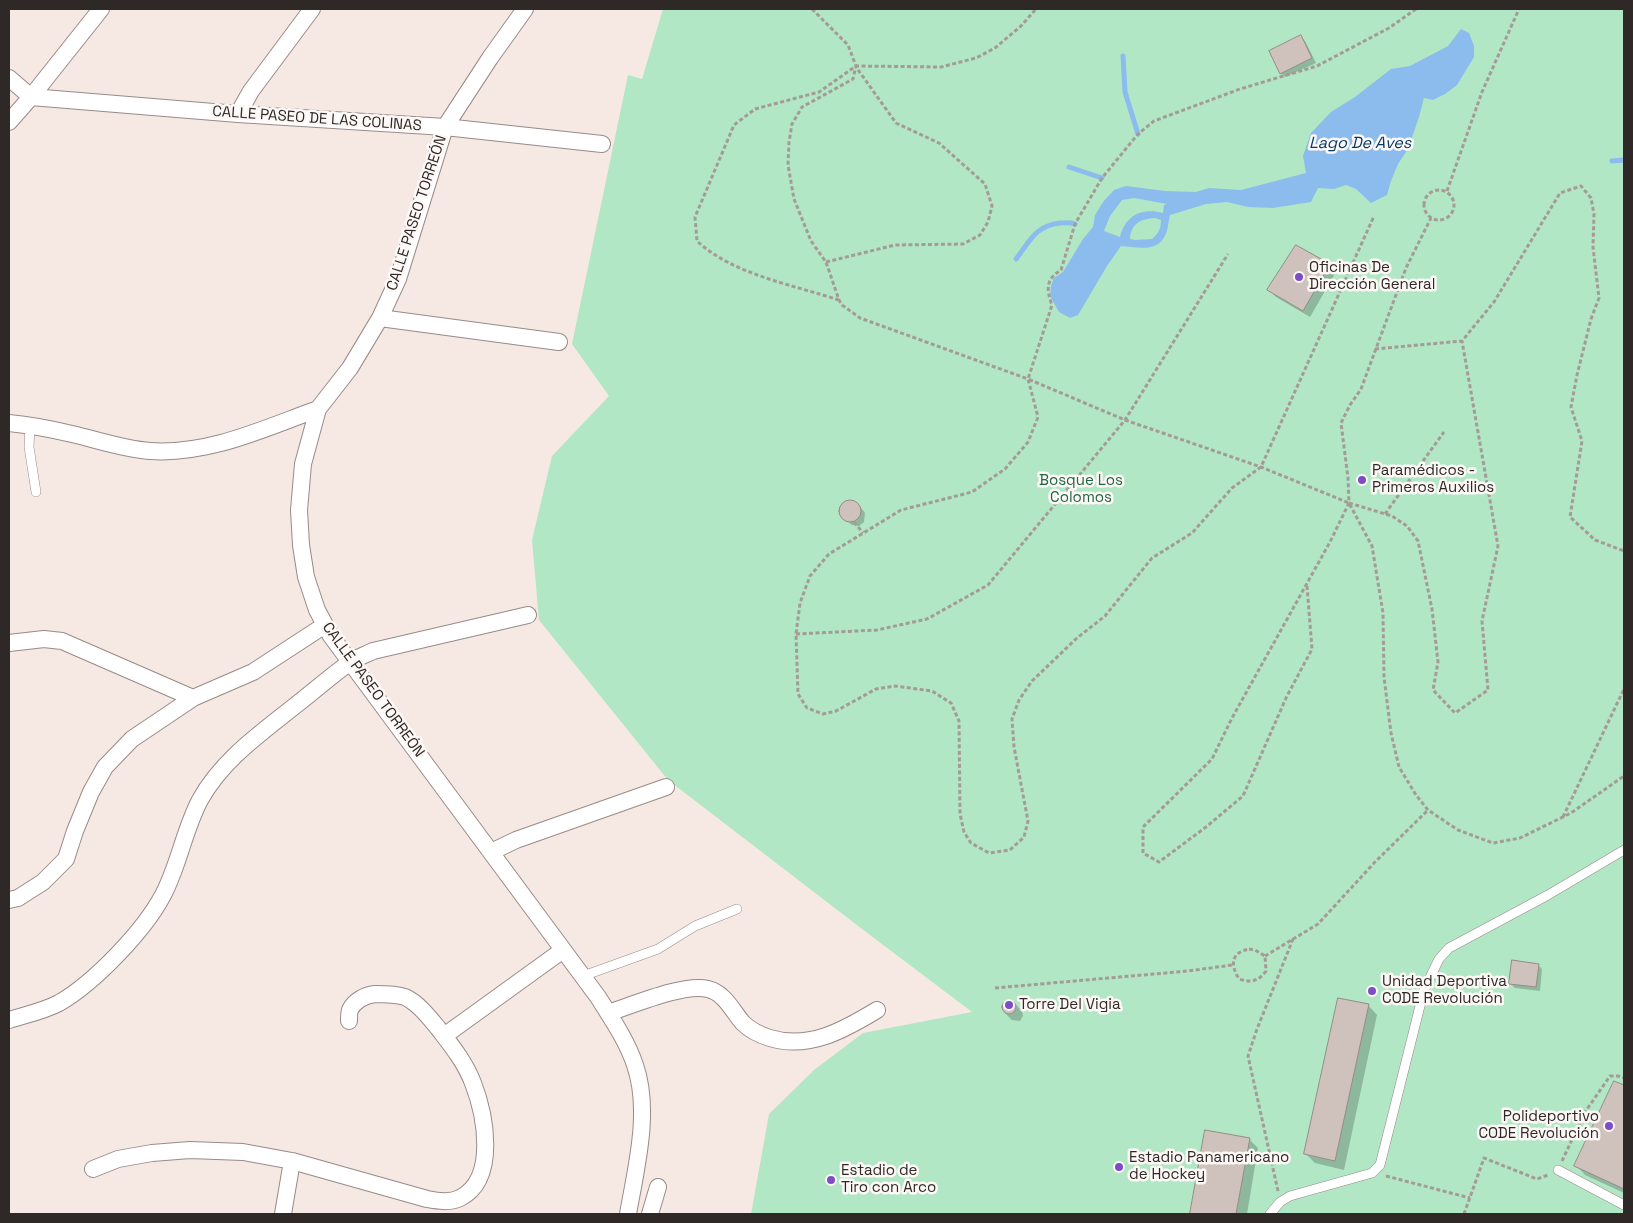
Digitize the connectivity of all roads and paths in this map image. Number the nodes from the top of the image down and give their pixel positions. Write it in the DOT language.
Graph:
graph roads {
  1 [pos="101,9"];
  2 [pos="312,9"];
  3 [pos="525,9"];
  4 [pos="811,9"];
  5 [pos="1036,9"];
  6 [pos="1416,9"];
  7 [pos="1518,9"];
  8 [pos="856,66"];
  9 [pos="9,78"];
  10 [pos="31,97"];
  11 [pos="238,114"];
  12 [pos="9,122"];
  13 [pos="445,127"];
  14 [pos="602,144"];
  15 [pos="1447,192"];
  16 [pos="1374,216"];
  17 [pos="1431,218"];
  18 [pos="1228,254"];
  19 [pos="826,262"];
  20 [pos="839,300"];
  21 [pos="380,318"];
  22 [pos="1462,341"];
  23 [pos="559,342"];
  24 [pos="1376,349"];
  25 [pos="1028,379"];
  26 [pos="318,408"];
  27 [pos="1125,420"];
  28 [pos="9,423"];
  29 [pos="30,425"];
  30 [pos="1444,432"];
  31 [pos="1261,467"];
  32 [pos="36,492"];
  33 [pos="1349,503"];
  34 [pos="1385,514"];
  35 [pos="854,522"];
  36 [pos="863,534"];
  37 [pos="1624,551"];
  38 [pos="1306,586"];
  39 [pos="528,615"];
  40 [pos="325,625"];
  41 [pos="796,634"];
  42 [pos="9,644"];
  43 [pos="351,662"];
  44 [pos="1624,689"];
  45 [pos="193,698"];
  46 [pos="1624,776"];
  47 [pos="666,787"];
  48 [pos="1428,810"];
  49 [pos="1563,817"];
  50 [pos="1624,850"];
  51 [pos="491,852"];
  52 [pos="9,900"];
  53 [pos="737,909"];
  54 [pos="1293,939"];
  55 [pos="563,950"];
  56 [pos="1265,956"];
  57 [pos="1232,965"];
  58 [pos="583,976"];
  59 [pos="995,988"];
  60 [pos="877,1010"];
  61 [pos="608,1014"];
  62 [pos="9,1020"];
  63 [pos="349,1021"];
  64 [pos="444,1036"];
  65 [pos="1624,1078"];
  66 [pos="286,1160"];
  67 [pos="93,1169"];
  68 [pos="1558,1170"];
  69 [pos="1372,1173"];
  70 [pos="658,1187"];
  71 [pos="1470,1198"];
  72 [pos="1280,1202"];
  73 [pos="1624,1205"];
  74 [pos="284,1214"];
  75 [pos="628,1214"];
  76 [pos="650,1214"];
  77 [pos="1270,1214"];
  78 [pos="1464,1214"];
  1 -- 10 [label="street"];
  2 -- 11 [label="street"];
  3 -- 13 [label="street, CALLE PASEO TORREÓN"];
  4 -- 8 [label="path"];
  5 -- 8 [label="path"];
  6 -- 25 [label="path"];
  7 -- 15 [label="path"];
  8 -- 19 [label="path"];
  8 -- 19 [label="path"];
  8 -- 20 [label="path"];
  9 -- 10 [label="street"];
  10 -- 11 [label="street, CALLE PASEO DE LAS COLINAS"];
  10 -- 12 [label="street"];
  11 -- 13 [label="street, CALLE PASEO DE LAS COLINAS"];
  13 -- 14 [label="street, CALLE PASEO DE LAS COLINAS"];
  13 -- 21 [label="street, CALLE PASEO TORREÓN"];
  15 -- 17 [label="path"];
  15 -- 17 [label="path"];
  16 -- 31 [label="path"];
  17 -- 24 [label="path"];
  18 -- 27 [label="path"];
  19 -- 20 [label="path"];
  20 -- 25 [label="path"];
  21 -- 23 [label="street"];
  21 -- 26 [label="street, CALLE PASEO TORREÓN"];
  22 -- 24 [label="path"];
  22 -- 34 [label="path"];
  22 -- 37 [label="path"];
  24 -- 33 [label="path"];
  25 -- 27 [label="path"];
  25 -- 36 [label="path"];
  26 -- 29 [label="street"];
  26 -- 40 [label="street, CALLE PASEO TORREÓN"];
  27 -- 31 [label="path"];
  27 -- 41 [label="path"];
  28 -- 29 [label="street"];
  29 -- 32 [label="lane"];
  30 -- 34 [label="path"];
  31 -- 33 [label="path"];
  31 -- 41 [label="path"];
  33 -- 34 [label="path"];
  33 -- 38 [label="path"];
  33 -- 48 [label="path"];
  35 -- 36 [label="path"];
  36 -- 41 [label="path"];
  38 -- 38 [label="path"];
  39 -- 43 [label="street"];
  40 -- 43 [label="street, CALLE PASEO TORREÓN"];
  40 -- 45 [label="street"];
  42 -- 45 [label="street"];
  43 -- 51 [label="street, CALLE PASEO TORREÓN"];
  43 -- 62 [label="street"];
  44 -- 49 [label="path"];
  45 -- 52 [label="street"];
  46 -- 49 [label="path"];
  47 -- 51 [label="street"];
  48 -- 49 [label="path"];
  48 -- 54 [label="path"];
  50 -- 69 [label="lane"];
  51 -- 55 [label="street, CALLE PASEO TORREÓN"];
  53 -- 58 [label="lane"];
  54 -- 56 [label="path"];
  54 -- 72 [label="path"];
  55 -- 58 [label="street, CALLE PASEO TORREÓN"];
  55 -- 64 [label="street"];
  56 -- 57 [label="path"];
  56 -- 57 [label="path"];
  57 -- 59 [label="path"];
  58 -- 61 [label="street, CALLE PASEO TORREÓN"];
  60 -- 61 [label="street"];
  61 -- 75 [label="street, CALLE PASEO TORREÓN"];
  63 -- 64 [label="street"];
  64 -- 66 [label="street"];
  65 -- 68 [label="path"];
  66 -- 67 [label="street"];
  66 -- 74 [label="street"];
  68 -- 71 [label="path"];
  68 -- 73 [label="lane"];
  69 -- 71 [label="path"];
  69 -- 72 [label="lane"];
  70 -- 76 [label="street"];
  71 -- 78 [label="path"];
  72 -- 77 [label="lane"];
}
